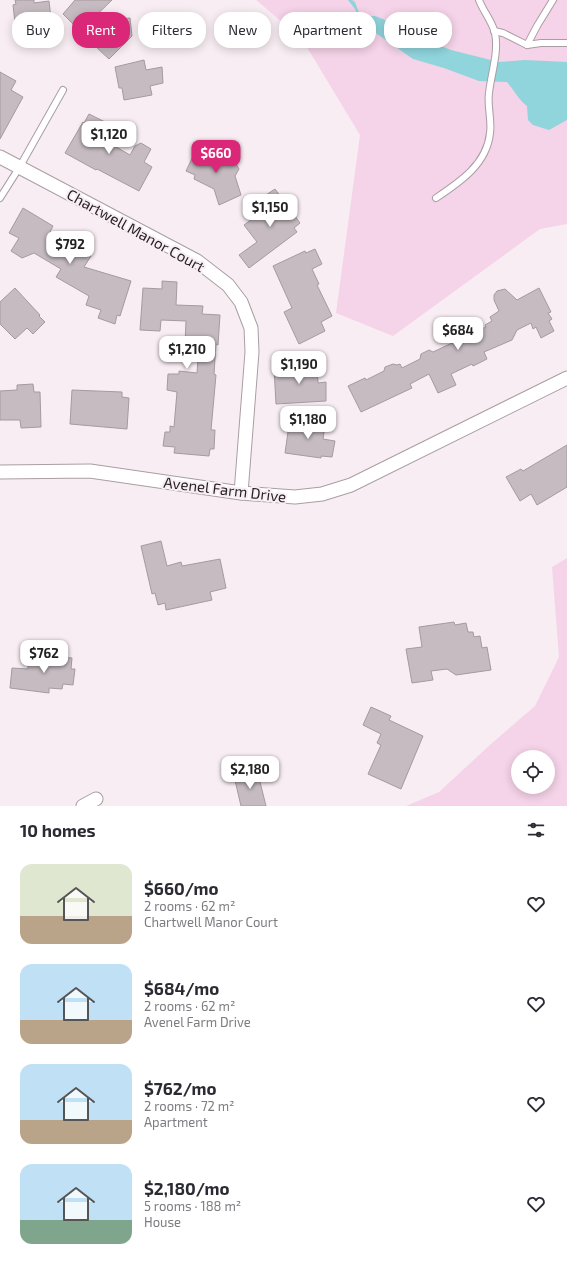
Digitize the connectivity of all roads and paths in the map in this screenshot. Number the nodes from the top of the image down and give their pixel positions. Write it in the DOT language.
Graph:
graph roads {
  1 [pos="479,0"];
  2 [pos="553,0"];
  3 [pos="494,31"];
  4 [pos="567,43"];
  5 [pos="527,45"];
  6 [pos="63,90"];
  7 [pos="0,157"];
  8 [pos="19,168"];
  9 [pos="0,198"];
  10 [pos="436,198"];
  11 [pos="567,378"];
  12 [pos="0,472"];
  13 [pos="241,493"];
  14 [pos="96,799"];
  15 [pos="82,806"];
  1 -- 3 [label="lane"];
  2 -- 5 [label="lane"];
  3 -- 5 [label="lane"];
  3 -- 10 [label="lane"];
  4 -- 5 [label="lane"];
  6 -- 8 [label="lane"];
  7 -- 8 [label="street, Chartwell Manor Court"];
  8 -- 9 [label="lane"];
  8 -- 13 [label="street, Chartwell Manor Court"];
  11 -- 13 [label="street, Avenel Farm Drive"];
  12 -- 13 [label="street, Avenel Farm Drive"];
  14 -- 15 [label="street"];
}
